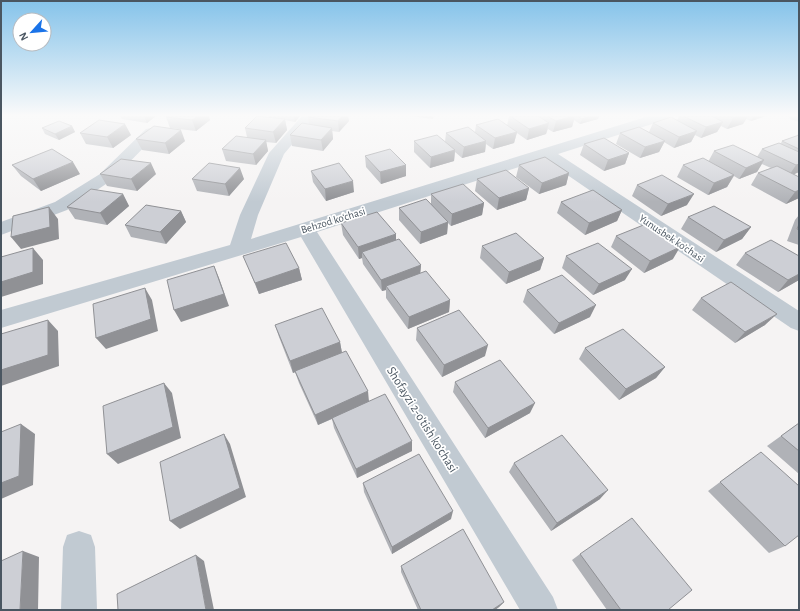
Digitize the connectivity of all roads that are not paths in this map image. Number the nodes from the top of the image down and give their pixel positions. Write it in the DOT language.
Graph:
graph roads {
  1 [pos="138,145"];
  2 [pos="284,145"];
  3 [pos="573,145"];
  4 [pos="546,153"];
  5 [pos="1,229"];
  6 [pos="306,229"];
  7 [pos="239,248"];
  8 [pos="1,319"];
  9 [pos="799,322"];
  10 [pos="79,547"];
  11 [pos="79,610"];
  12 [pos="540,610"];
  1 -- 5 [label="street"];
  2 -- 7 [label="street"];
  3 -- 4 [label="street, Behzod ko‘chasi"];
  4 -- 6 [label="street, Behzod ko‘chasi"];
  4 -- 9 [label="street, Yunusbek ko'chasi"];
  6 -- 7 [label="street, Behzod ko‘chasi"];
  6 -- 12 [label="street, Shofayzi 2-o'tish ko'chasi"];
  7 -- 8 [label="street, Behzod ko‘chasi"];
  10 -- 11 [label="street"];
}
